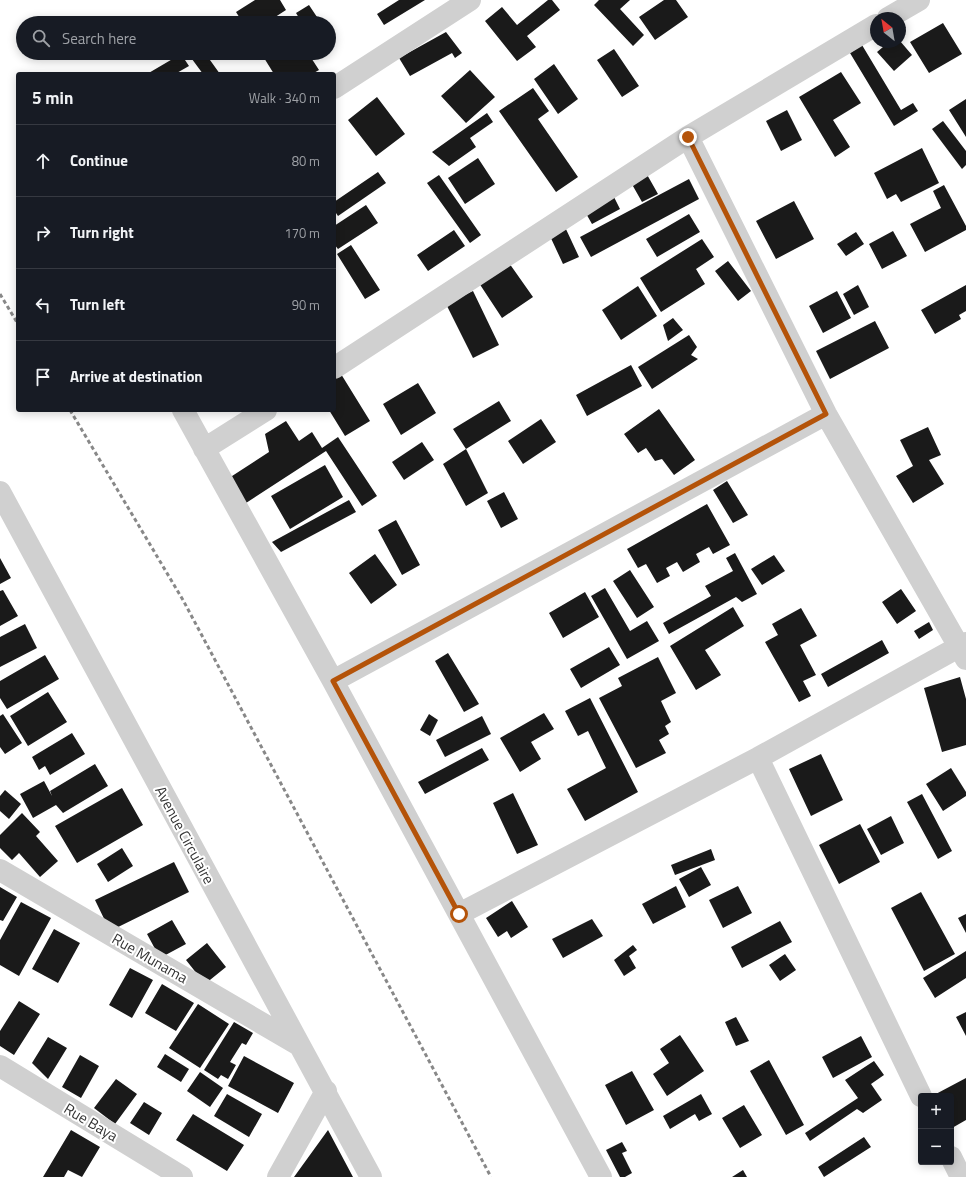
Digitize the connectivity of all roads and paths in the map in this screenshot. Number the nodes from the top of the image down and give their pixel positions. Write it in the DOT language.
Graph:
graph roads {
  1 [pos="470,0"];
  2 [pos="918,0"];
  3 [pos="898,12"];
  4 [pos="870,29"];
  5 [pos="336,87"];
  6 [pos="688,137"];
  7 [pos="336,367"];
  8 [pos="184,412"];
  9 [pos="263,412"];
  10 [pos="826,414"];
  11 [pos="204,449"];
  12 [pos="0,492"];
  13 [pos="964,650"];
  14 [pos="333,681"];
  15 [pos="758,758"];
  16 [pos="0,870"];
  17 [pos="459,914"];
  18 [pos="299,1045"];
  19 [pos="0,1066"];
  20 [pos="326,1091"];
  21 [pos="920,1093"];
  22 [pos="954,1164"];
  23 [pos="182,1177"];
  24 [pos="278,1177"];
  25 [pos="371,1177"];
  26 [pos="601,1177"];
  27 [pos="960,1177"];
  1 -- 5 [label="street"];
  2 -- 3 [label="street"];
  4 -- 6 [label="street"];
  6 -- 7 [label="street"];
  6 -- 10 [label="street"];
  8 -- 11 [label="street"];
  9 -- 11 [label="street"];
  10 -- 13 [label="street"];
  10 -- 14 [label="street"];
  11 -- 14 [label="street"];
  12 -- 18 [label="street, Avenue Circulaire"];
  13 -- 15 [label="street"];
  14 -- 17 [label="street"];
  15 -- 17 [label="street"];
  15 -- 21 [label="street"];
  16 -- 18 [label="street, Rue Munama"];
  17 -- 26 [label="street"];
  18 -- 20 [label="street, Avenue Circulaire"];
  19 -- 23 [label="street, Rue Baya"];
  20 -- 24 [label="street"];
  20 -- 25 [label="street, Avenue Circulaire"];
  22 -- 27 [label="street"];
}
